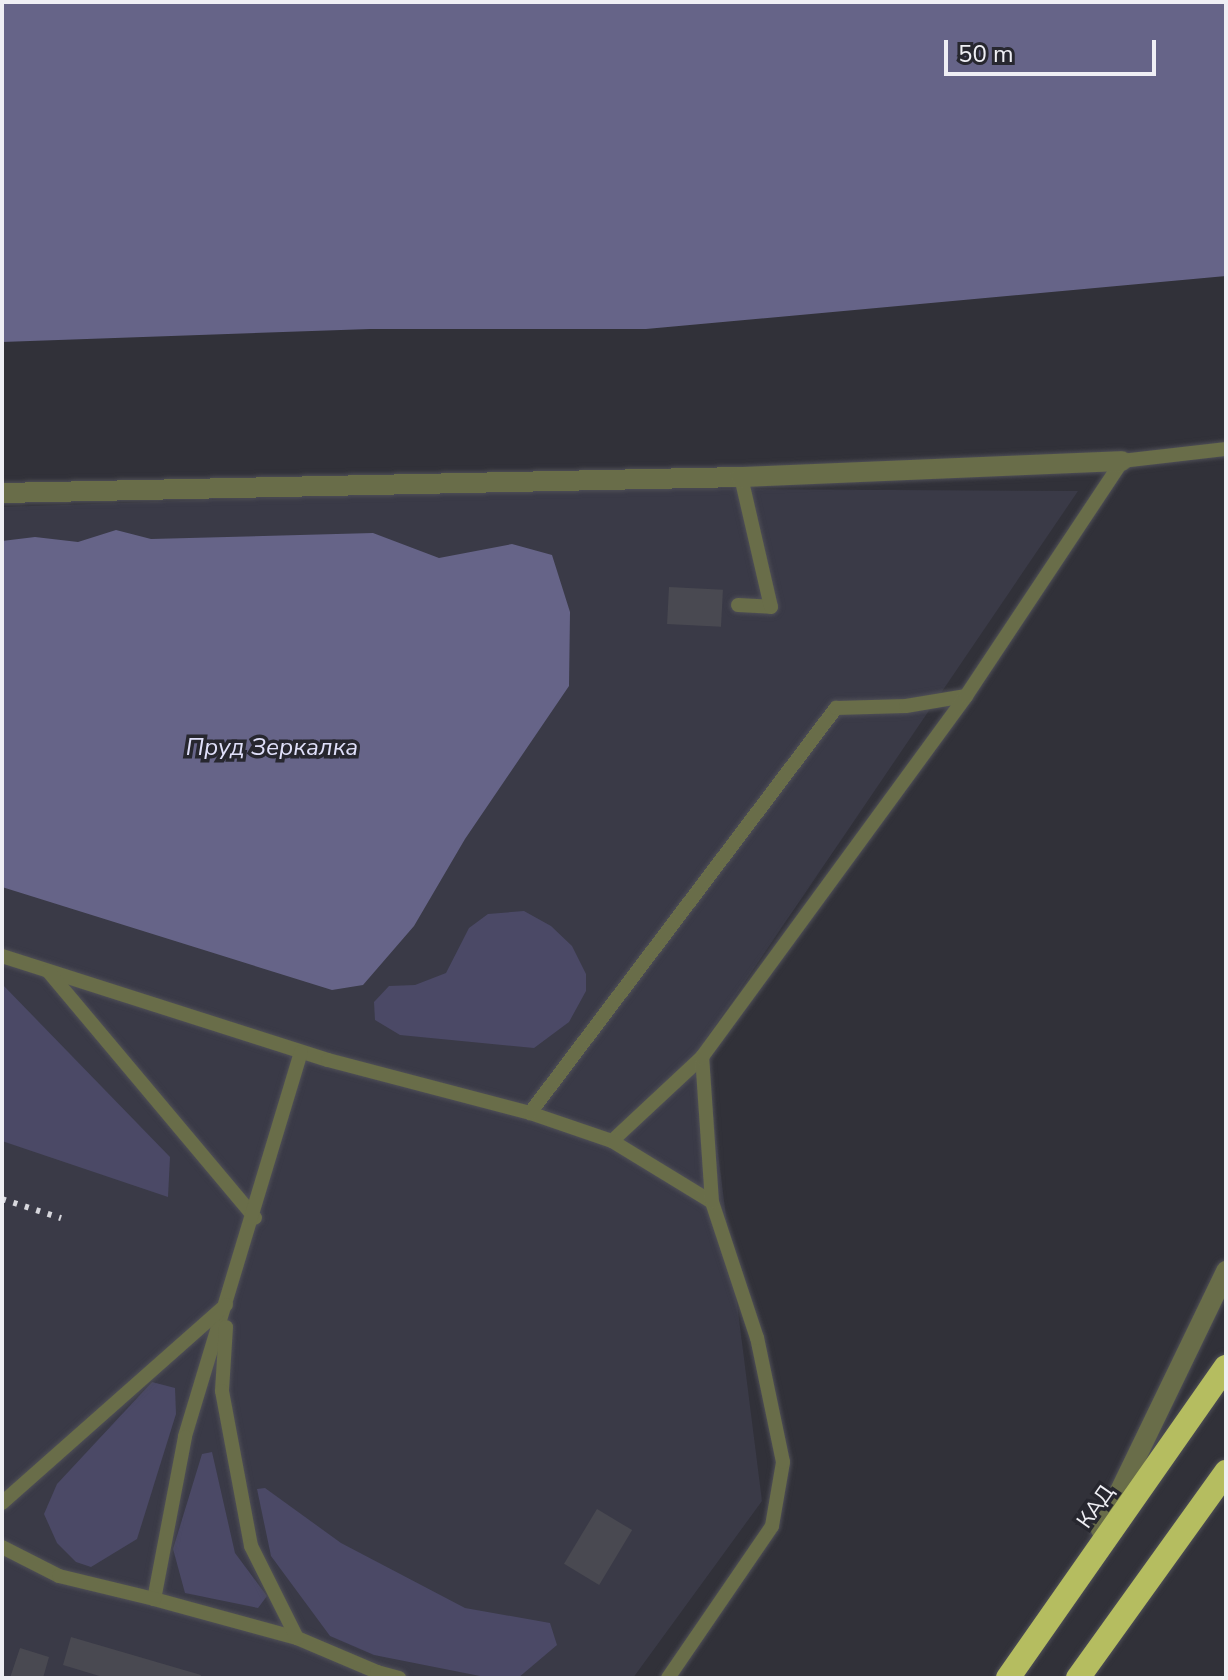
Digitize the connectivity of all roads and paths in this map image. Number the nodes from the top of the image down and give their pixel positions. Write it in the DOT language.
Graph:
graph roads {
  1 [pos="1226,449"];
  2 [pos="1122,461"];
  3 [pos="741,477"];
  4 [pos="2,493"];
  5 [pos="738,605"];
  6 [pos="966,696"];
  7 [pos="2,956"];
  8 [pos="48,971"];
  9 [pos="301,1052"];
  10 [pos="702,1057"];
  11 [pos="530,1113"];
  12 [pos="612,1141"];
  13 [pos="712,1202"];
  14 [pos="255,1218"];
  15 [pos="1226,1271"];
  16 [pos="228,1303"];
  17 [pos="1226,1367"];
  18 [pos="1226,1472"];
  19 [pos="2,1503"];
  20 [pos="2,1547"];
  21 [pos="1074,1583"];
  22 [pos="154,1599"];
  23 [pos="297,1638"];
  24 [pos="378,1675"];
  25 [pos="399,1678"];
  26 [pos="668,1678"];
  27 [pos="1008,1678"];
  28 [pos="1078,1678"];
  1 -- 2 [label="lane"];
  2 -- 3 [label="street"];
  2 -- 6 [label="lane"];
  3 -- 4 [label="street"];
  3 -- 5 [label="lane"];
  6 -- 10 [label="lane"];
  6 -- 11 [label="lane"];
  7 -- 8 [label="lane"];
  8 -- 9 [label="lane"];
  8 -- 14 [label="lane"];
  9 -- 11 [label="lane"];
  9 -- 14 [label="lane"];
  10 -- 12 [label="lane"];
  10 -- 13 [label="lane"];
  11 -- 12 [label="lane"];
  12 -- 13 [label="lane"];
  13 -- 26 [label="lane"];
  14 -- 16 [label="lane"];
  15 -- 21 [label="street"];
  16 -- 19 [label="lane"];
  16 -- 22 [label="lane"];
  16 -- 23 [label="lane"];
  17 -- 21 [label="highway, КАД"];
  18 -- 28 [label="highway"];
  20 -- 22 [label="lane"];
  21 -- 27 [label="highway, КАД"];
  22 -- 23 [label="lane"];
  23 -- 24 [label="lane"];
  24 -- 25 [label="lane"];
}
